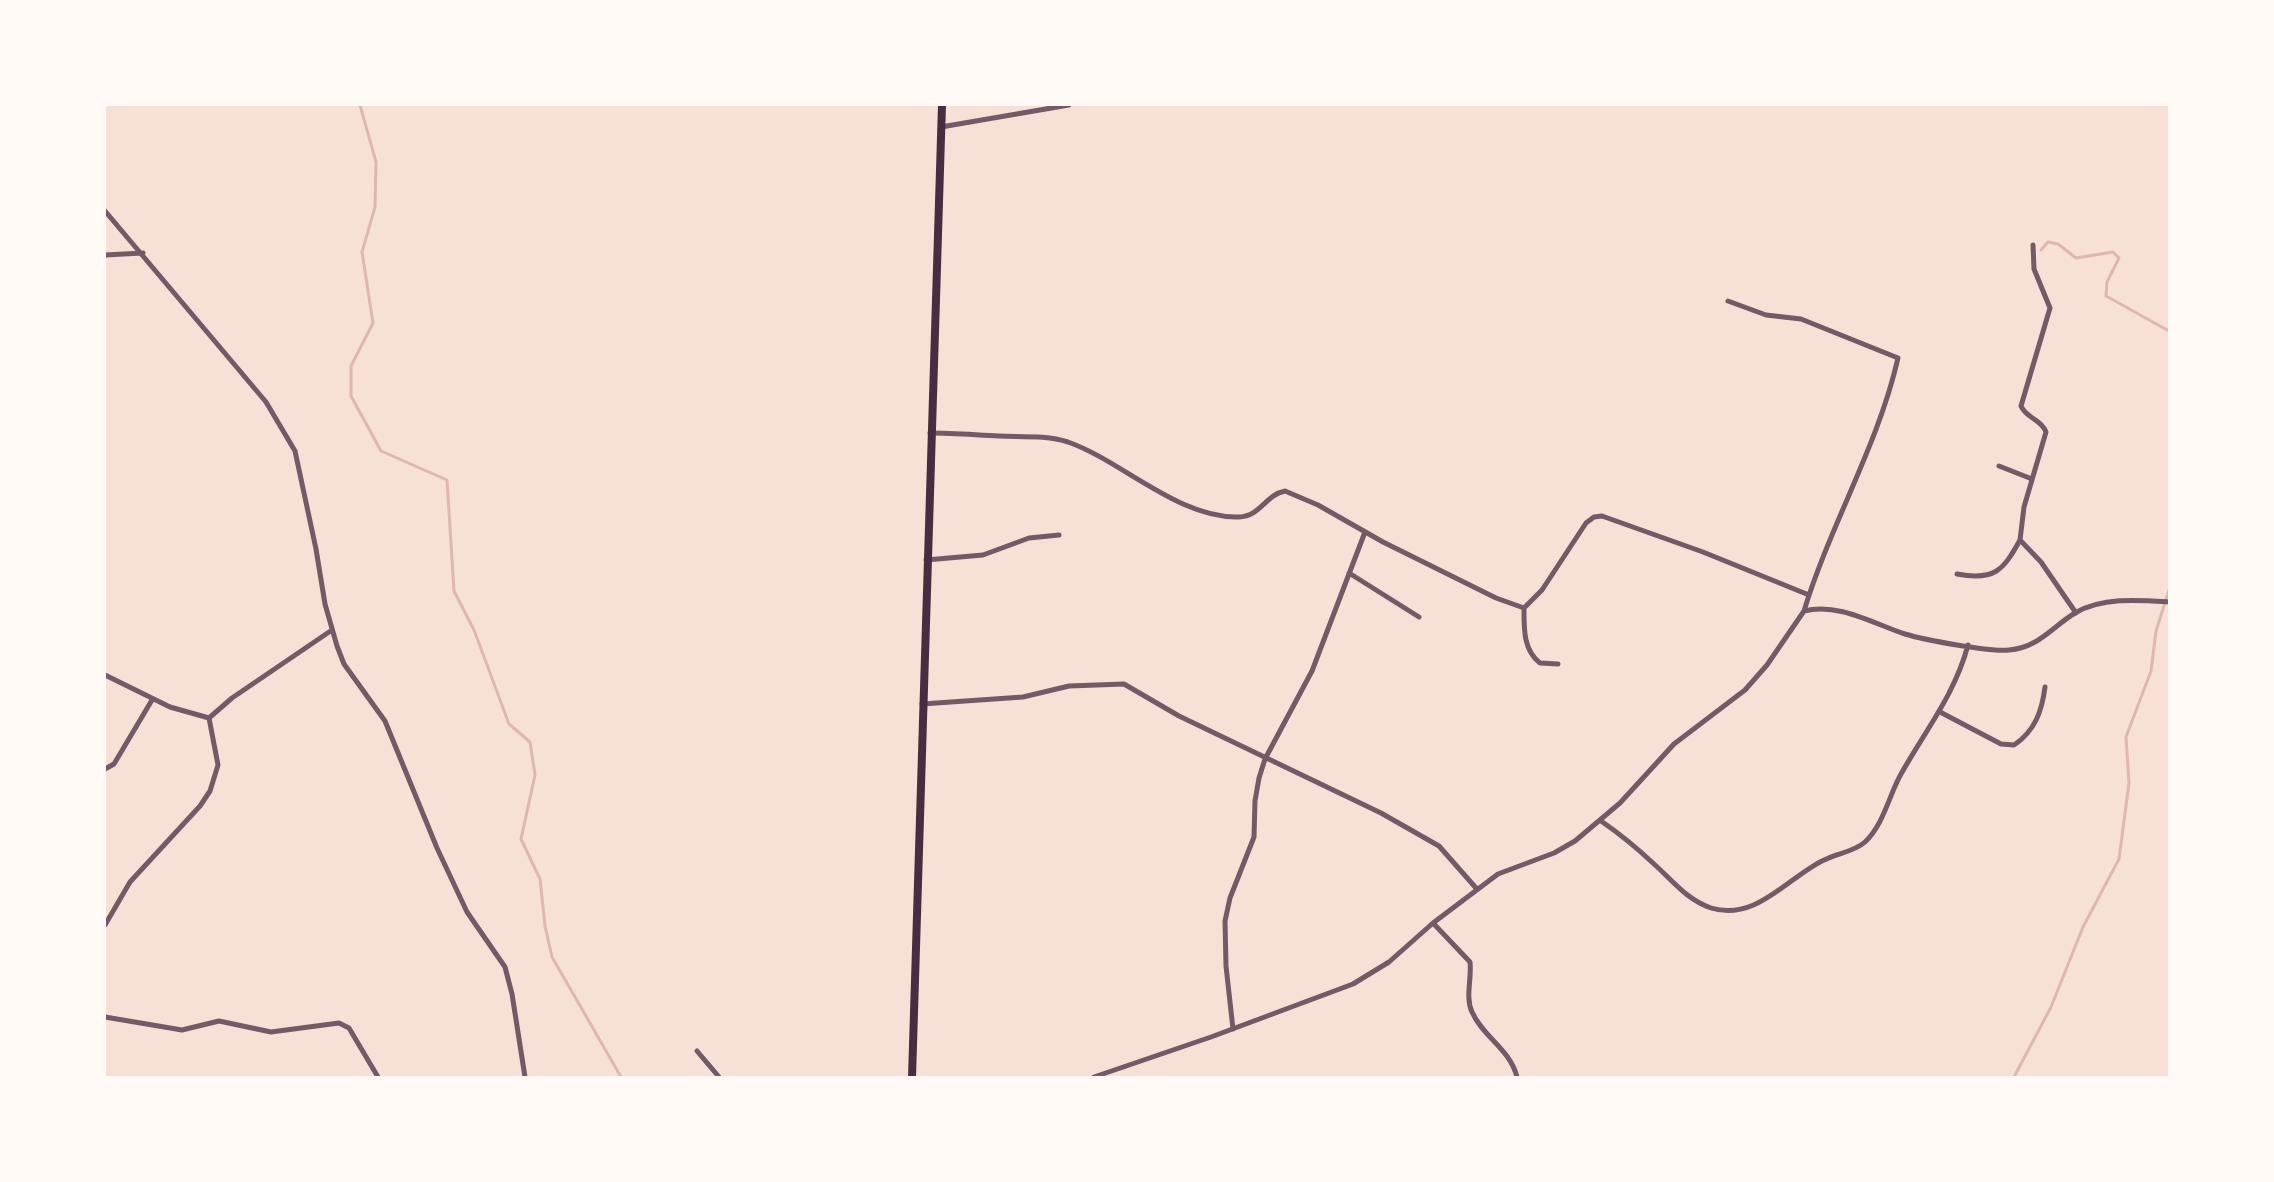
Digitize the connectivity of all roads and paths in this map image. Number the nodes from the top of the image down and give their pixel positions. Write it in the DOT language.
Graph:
graph roads {
  1 [pos="942,105"];
  2 [pos="1069,105"];
  3 [pos="941,127"];
  4 [pos="105,211"];
  5 [pos="2033,245"];
  6 [pos="143,253"];
  7 [pos="105,255"];
  8 [pos="1728,301"];
  9 [pos="930,433"];
  10 [pos="1999,466"];
  11 [pos="2032,479"];
  12 [pos="1365,532"];
  13 [pos="1059,535"];
  14 [pos="2020,540"];
  15 [pos="926,560"];
  16 [pos="1348,573"];
  17 [pos="1957,574"];
  18 [pos="1809,595"];
  19 [pos="2169,602"];
  20 [pos="1524,608"];
  21 [pos="1804,611"];
  22 [pos="2076,613"];
  23 [pos="1419,618"];
  24 [pos="332,630"];
  25 [pos="1968,645"];
  26 [pos="1558,664"];
  27 [pos="105,675"];
  28 [pos="2045,687"];
  29 [pos="152,700"];
  30 [pos="922,704"];
  31 [pos="1940,712"];
  32 [pos="209,718"];
  33 [pos="1265,759"];
  34 [pos="105,769"];
  35 [pos="1601,821"];
  36 [pos="1476,888"];
  37 [pos="1433,923"];
  38 [pos="105,925"];
  39 [pos="105,1017"];
  40 [pos="1233,1029"];
  41 [pos="697,1051"];
  42 [pos="378,1077"];
  43 [pos="525,1077"];
  44 [pos="719,1077"];
  45 [pos="912,1077"];
  46 [pos="1094,1077"];
  47 [pos="1517,1077"];
  1 -- 3 [label="main road"];
  2 -- 3 [label="street"];
  3 -- 9 [label="main road"];
  4 -- 6 [label="street"];
  5 -- 11 [label="street"];
  6 -- 7 [label="street"];
  6 -- 24 [label="street"];
  8 -- 18 [label="street"];
  9 -- 12 [label="street"];
  9 -- 15 [label="main road"];
  10 -- 11 [label="street"];
  11 -- 14 [label="street"];
  12 -- 16 [label="street"];
  12 -- 20 [label="street"];
  13 -- 15 [label="street"];
  14 -- 17 [label="street"];
  14 -- 22 [label="street"];
  15 -- 30 [label="main road"];
  16 -- 23 [label="street"];
  16 -- 33 [label="street"];
  18 -- 20 [label="street"];
  18 -- 21 [label="street"];
  19 -- 22 [label="street"];
  20 -- 26 [label="street"];
  21 -- 25 [label="street"];
  21 -- 35 [label="street"];
  22 -- 25 [label="street"];
  24 -- 32 [label="street"];
  24 -- 43 [label="street"];
  25 -- 31 [label="street"];
  27 -- 29 [label="street"];
  28 -- 31 [label="street"];
  29 -- 32 [label="street"];
  29 -- 34 [label="street"];
  30 -- 33 [label="street"];
  30 -- 45 [label="main road"];
  31 -- 35 [label="street"];
  32 -- 38 [label="street"];
  33 -- 36 [label="street"];
  33 -- 40 [label="street"];
  35 -- 36 [label="street"];
  36 -- 37 [label="street"];
  37 -- 40 [label="street"];
  37 -- 47 [label="street"];
  39 -- 42 [label="street"];
  40 -- 46 [label="street"];
  41 -- 44 [label="street"];
}
